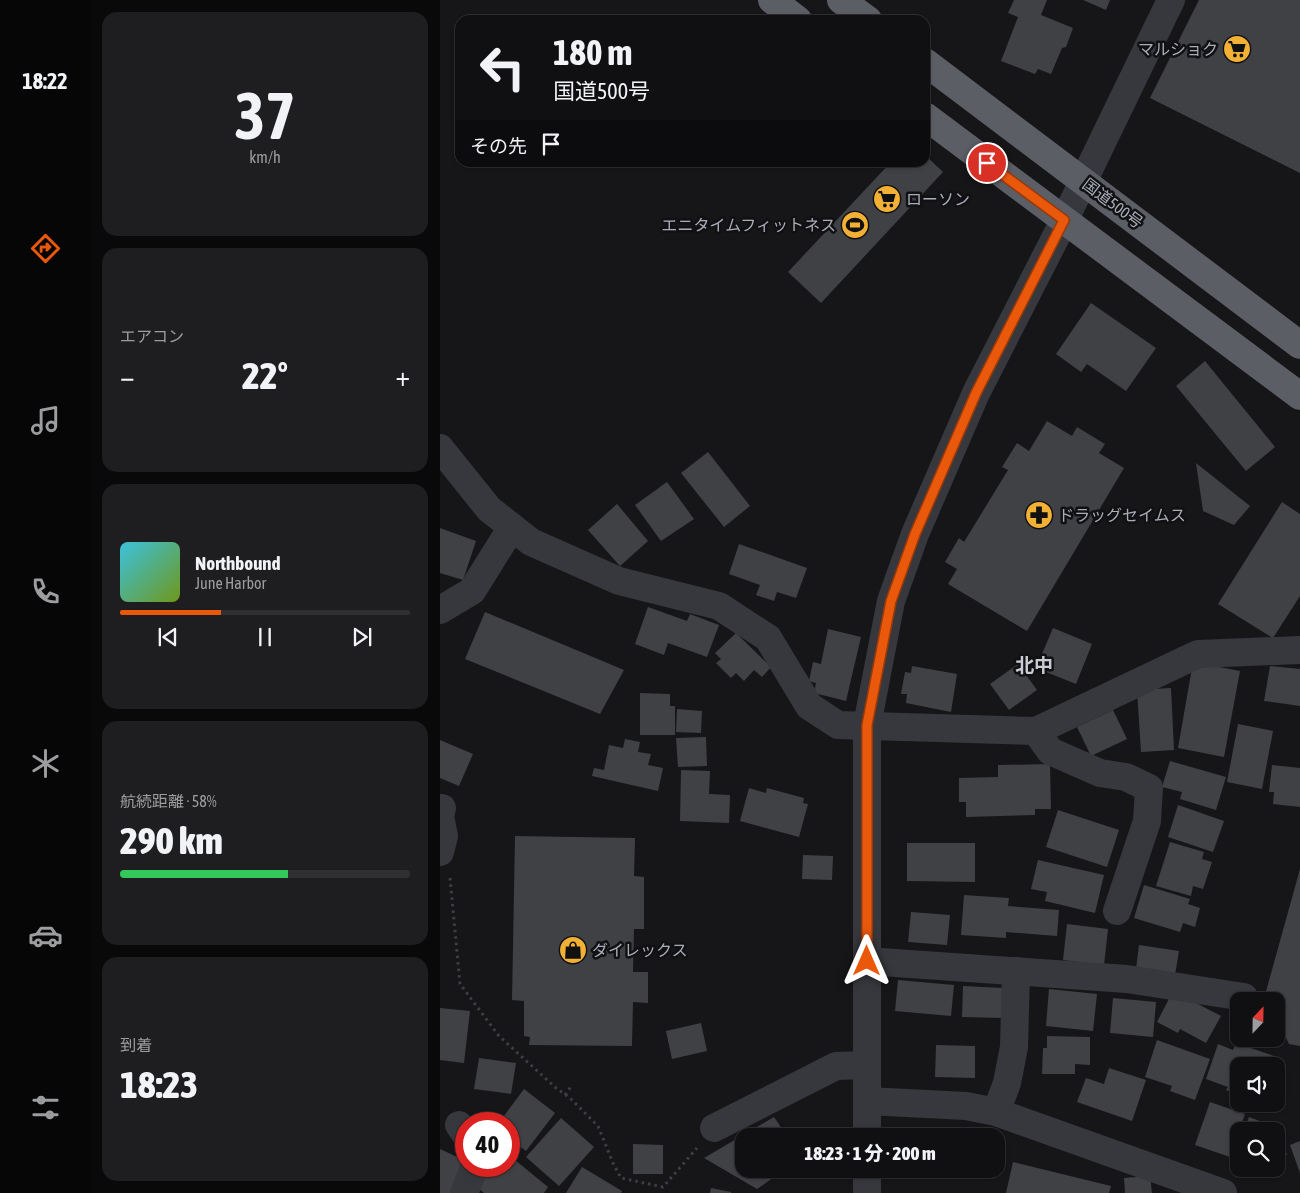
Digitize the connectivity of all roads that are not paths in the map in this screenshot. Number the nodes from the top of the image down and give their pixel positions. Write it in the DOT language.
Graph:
graph roads {
  1 [pos="772,0"];
  2 [pos="841,0"];
  3 [pos="1171,0"];
  4 [pos="792,15"];
  5 [pos="861,15"];
  6 [pos="930,66"];
  7 [pos="930,120"];
  8 [pos="1083,181"];
  9 [pos="1064,220"];
  10 [pos="1300,345"];
  11 [pos="1300,396"];
  12 [pos="440,448"];
  13 [pos="512,527"];
  14 [pos="440,610"];
  15 [pos="1300,650"];
  16 [pos="867,725"];
  17 [pos="1036,731"];
  18 [pos="442,808"];
  19 [pos="444,863"];
  20 [pos="1117,911"];
  21 [pos="867,961"];
  22 [pos="1016,971"];
  23 [pos="1230,995"];
  24 [pos="867,1065"];
  25 [pos="867,1101"];
  26 [pos="996,1112"];
  27 [pos="714,1128"];
  28 [pos="867,1128"];
  29 [pos="471,1177"];
  30 [pos="867,1178"];
  31 [pos="464,1193"];
  32 [pos="866,1193"];
  33 [pos="1223,1193"];
  1 -- 4 [label="highway"];
  2 -- 5 [label="highway"];
  3 -- 8 [label="street"];
  6 -- 8 [label="highway, 国道500号"];
  7 -- 9 [label="highway"];
  8 -- 9 [label="street"];
  8 -- 10 [label="highway, 国道500号"];
  9 -- 11 [label="highway"];
  9 -- 16 [label="street"];
  12 -- 13 [label="street"];
  13 -- 14 [label="street"];
  13 -- 16 [label="street"];
  15 -- 17 [label="street"];
  16 -- 17 [label="street"];
  16 -- 21 [label="street"];
  17 -- 20 [label="street"];
  18 -- 19 [label="street"];
  21 -- 22 [label="street"];
  21 -- 24 [label="street"];
  22 -- 23 [label="street"];
  22 -- 26 [label="street"];
  24 -- 25 [label="street"];
  24 -- 27 [label="street"];
  25 -- 26 [label="street"];
  25 -- 28 [label="street"];
  26 -- 33 [label="street"];
  29 -- 31 [label="street"];
  30 -- 32 [label="street"];
}
